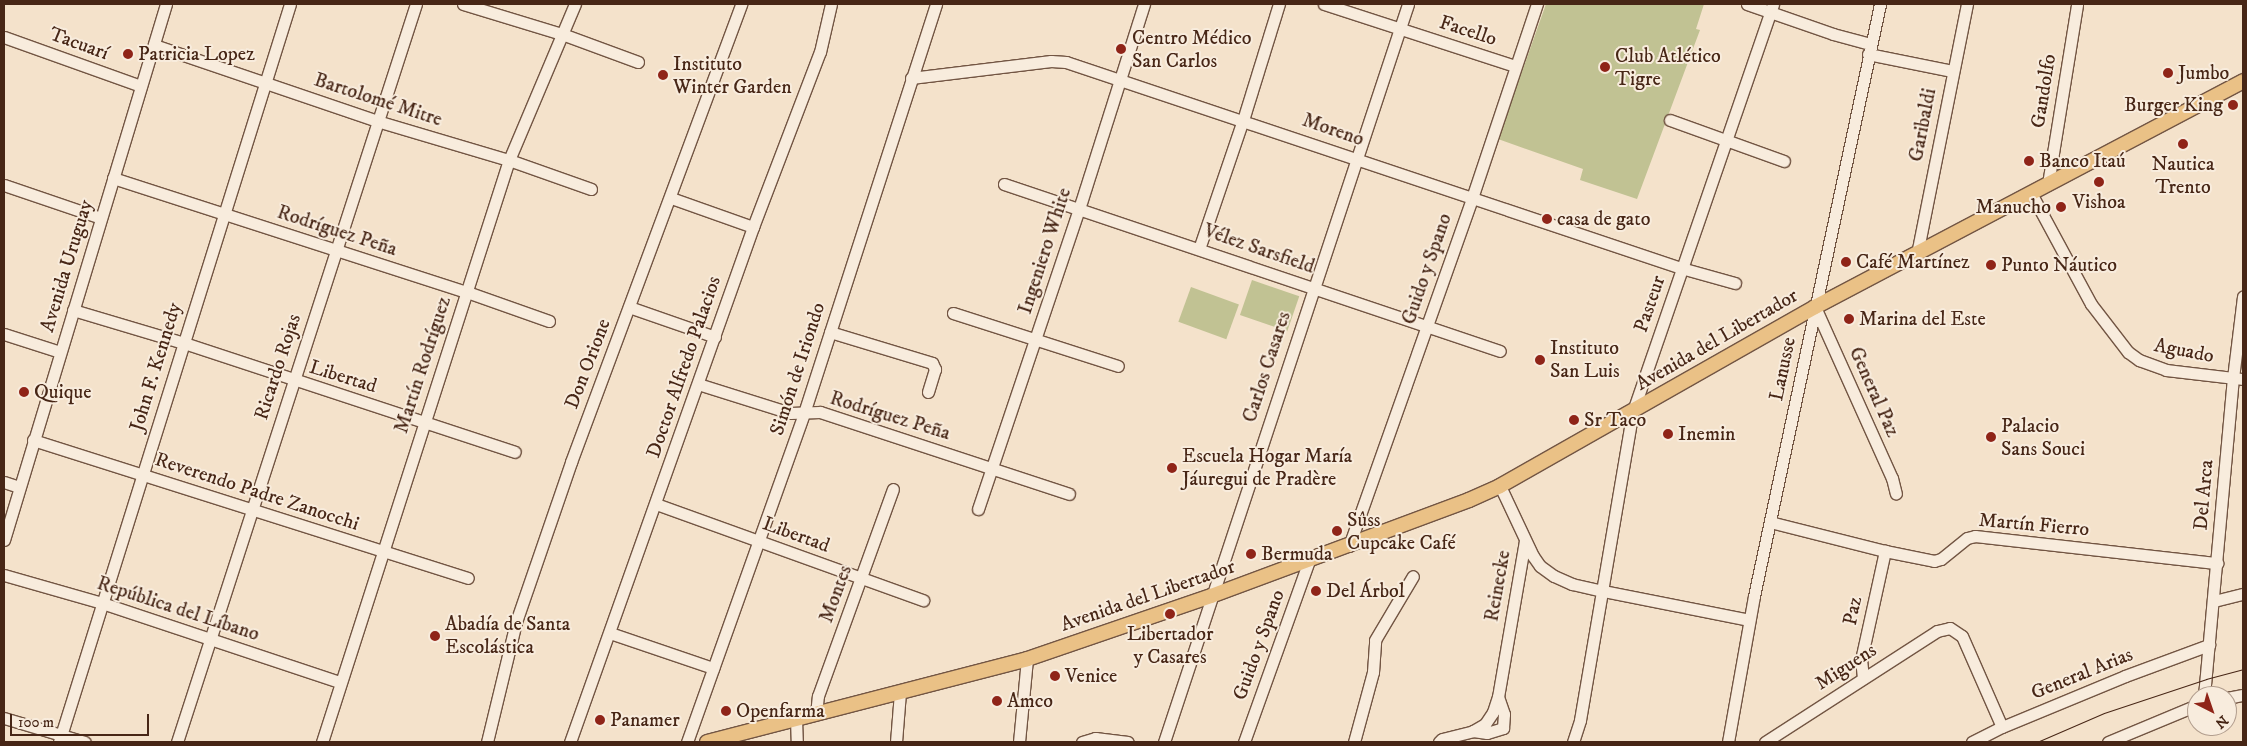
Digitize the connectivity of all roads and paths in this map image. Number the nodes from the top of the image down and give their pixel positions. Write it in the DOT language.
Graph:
graph roads {
  1 [pos="166,4"];
  2 [pos="290,4"];
  3 [pos="416,4"];
  4 [pos="463,4"];
  5 [pos="575,4"];
  6 [pos="741,4"];
  7 [pos="831,4"];
  8 [pos="936,4"];
  9 [pos="1144,4"];
  10 [pos="1279,4"];
  11 [pos="1324,4"];
  12 [pos="1408,4"];
  13 [pos="1537,4"];
  14 [pos="1747,4"];
  15 [pos="1880,4"];
  16 [pos="1967,4"];
  17 [pos="2077,4"];
  18 [pos="1772,8"];
  19 [pos="1400,29"];
  20 [pos="562,34"];
  21 [pos="4,37"];
  22 [pos="154,45"];
  23 [pos="1869,49"];
  24 [pos="638,62"];
  25 [pos="1515,66"];
  26 [pos="1952,71"];
  27 [pos="911,78"];
  28 [pos="1120,78"];
  29 [pos="2241,80"];
  30 [pos="265,82"];
  31 [pos="141,86"];
  32 [pos="1243,120"];
  33 [pos="1670,120"];
  34 [pos="377,121"];
  35 [pos="1726,140"];
  36 [pos="1356,158"];
  37 [pos="510,160"];
  38 [pos="1784,161"];
  39 [pos="113,178"];
  40 [pos="1004,184"];
  41 [pos="2048,184"];
  42 [pos="4,185"];
  43 [pos="591,189"];
  44 [pos="2031,193"];
  45 [pos="671,198"];
  46 [pos="1472,198"];
  47 [pos="1079,209"];
  48 [pos="223,215"];
  49 [pos="101,218"];
  50 [pos="753,227"];
  51 [pos="1199,248"];
  52 [pos="336,250"];
  53 [pos="1917,254"];
  54 [pos="1681,268"];
  55 [pos="1735,283"];
  56 [pos="1313,287"];
  57 [pos="467,292"];
  58 [pos="2243,297"];
  59 [pos="630,307"];
  60 [pos="1815,307"];
  61 [pos="73,310"];
  62 [pos="953,313"];
  63 [pos="549,320"];
  64 [pos="1427,325"];
  65 [pos="830,332"];
  66 [pos="4,334"];
  67 [pos="715,337"];
  68 [pos="1036,339"];
  69 [pos="184,343"];
  70 [pos="1500,351"];
  71 [pos="60,352"];
  72 [pos="1118,366"];
  73 [pos="2238,378"];
  74 [pos="293,381"];
  75 [pos="698,384"];
  76 [pos="928,392"];
  77 [pos="1634,411"];
  78 [pos="804,413"];
  79 [pos="424,422"];
  80 [pos="34,440"];
  81 [pos="515,452"];
  82 [pos="993,468"];
  83 [pos="142,474"];
  84 [pos="4,482"];
  85 [pos="1500,486"];
  86 [pos="19,487"];
  87 [pos="894,489"];
  88 [pos="1069,494"];
  89 [pos="1896,494"];
  90 [pos="656,504"];
  91 [pos="978,509"];
  92 [pos="252,510"];
  93 [pos="1770,522"];
  94 [pos="4,540"];
  95 [pos="1525,541"];
  96 [pos="758,542"];
  97 [pos="1349,546"];
  98 [pos="1885,551"];
  99 [pos="383,552"];
  100 [pos="1309,560"];
  101 [pos="2217,563"];
  102 [pos="4,575"];
  103 [pos="1413,576"];
  104 [pos="468,578"];
  105 [pos="862,579"];
  106 [pos="1603,591"];
  107 [pos="2243,594"];
  108 [pos="1212,596"];
  109 [pos="923,600"];
  110 [pos="2214,601"];
  111 [pos="102,603"];
  112 [pos="1749,620"];
  113 [pos="610,633"];
  114 [pos="210,639"];
  115 [pos="2210,645"];
  116 [pos="1027,659"];
  117 [pos="713,668"];
  118 [pos="1862,678"];
  119 [pos="340,682"];
  120 [pos="2205,686"];
  121 [pos="900,692"];
  122 [pos="1498,697"];
  123 [pos="2187,709"];
  124 [pos="816,714"];
  125 [pos="4,718"];
  126 [pos="796,719"];
  127 [pos="2002,727"];
  128 [pos="1473,731"];
  129 [pos="60,739"];
  130 [pos="85,742"];
  131 [pos="177,742"];
  132 [pos="322,742"];
  133 [pos="487,742"];
  134 [pos="570,742"];
  135 [pos="687,742"];
  136 [pos="707,742"];
  137 [pos="798,742"];
  138 [pos="896,742"];
  139 [pos="1019,742"];
  140 [pos="1082,742"];
  141 [pos="1128,742"];
  142 [pos="1164,742"];
  143 [pos="1244,742"];
  144 [pos="1354,742"];
  145 [pos="1439,742"];
  146 [pos="1573,742"];
  147 [pos="1726,742"];
  148 [pos="1764,742"];
  149 [pos="1972,742"];
  150 [pos="2108,742"];
  1 -- 22 [label="street, Avenida Uruguay"];
  2 -- 30 [label="street, John F. Kennedy"];
  3 -- 34 [label="street, Ricardo Rojas"];
  4 -- 20 [label="street"];
  5 -- 20 [label="street, Martín Rodríguez"];
  6 -- 45 [label="street, Don Orione"];
  7 -- 50 [label="street, Doctor Alfredo Palacios"];
  8 -- 27 [label="street, Simón de Iriondo"];
  9 -- 28 [label="street, Ingeniero White"];
  10 -- 32 [label="street"];
  11 -- 19 [label="street, Facello"];
  12 -- 19 [label="street, Carlos Casares"];
  13 -- 25 [label="street, Guido y Spano"];
  14 -- 18 [label="street"];
  15 -- 23 [label="street, Lanusse"];
  16 -- 26 [label="street, Garibaldi"];
  17 -- 41 [label="street, Gandolfo"];
  18 -- 23 [label="street"];
  18 -- 35 [label="street, Pasteur"];
  19 -- 25 [label="street, Facello"];
  19 -- 36 [label="street, Carlos Casares"];
  20 -- 24 [label="street"];
  20 -- 37 [label="street, Martín Rodríguez"];
  21 -- 31 [label="street, Tacuarí"];
  22 -- 30 [label="street, Bartolomé Mitre"];
  22 -- 31 [label="street, Avenida Uruguay"];
  23 -- 26 [label="street"];
  23 -- 60 [label="street, Lanusse"];
  25 -- 46 [label="street, Guido y Spano"];
  26 -- 53 [label="street, Garibaldi"];
  27 -- 28 [label="street, Moreno"];
  27 -- 65 [label="street, Simón de Iriondo"];
  28 -- 32 [label="street, Moreno"];
  28 -- 47 [label="street, Ingeniero White"];
  29 -- 41 [label="main road, Avenida del Libertador"];
  30 -- 34 [label="street, Bartolomé Mitre"];
  30 -- 48 [label="street, John F. Kennedy"];
  31 -- 39 [label="street, Avenida Uruguay"];
  32 -- 36 [label="street, Moreno"];
  32 -- 51 [label="street"];
  33 -- 35 [label="street"];
  34 -- 37 [label="street, Bartolomé Mitre"];
  34 -- 52 [label="street, Ricardo Rojas"];
  35 -- 38 [label="street"];
  35 -- 54 [label="street, Pasteur"];
  36 -- 46 [label="street, Moreno"];
  36 -- 56 [label="street, Carlos Casares"];
  37 -- 43 [label="street, Bartolomé Mitre"];
  37 -- 57 [label="street, Martín Rodríguez"];
  39 -- 48 [label="street, Rodríguez Peña"];
  39 -- 49 [label="street, Avenida Uruguay"];
  40 -- 47 [label="street, Vélez Sarsfield"];
  41 -- 44 [label="main road, Avenida del Libertador"];
  42 -- 49 [label="street"];
  44 -- 53 [label="main road, Avenida del Libertador"];
  44 -- 73 [label="street, Aguado"];
  45 -- 50 [label="street"];
  45 -- 59 [label="street, Don Orione"];
  46 -- 54 [label="street, Moreno"];
  46 -- 64 [label="street, Guido y Spano"];
  47 -- 51 [label="street, Vélez Sarsfield"];
  47 -- 68 [label="street, Ingeniero White"];
  48 -- 52 [label="street, Rodríguez Peña"];
  48 -- 69 [label="street, John F. Kennedy"];
  49 -- 61 [label="street, Avenida Uruguay"];
  50 -- 67 [label="street, Doctor Alfredo Palacios"];
  51 -- 56 [label="street, Vélez Sarsfield"];
  52 -- 57 [label="street, Rodríguez Peña"];
  52 -- 74 [label="street, Ricardo Rojas"];
  53 -- 60 [label="main road, Avenida del Libertador"];
  54 -- 55 [label="street, Moreno"];
  54 -- 77 [label="street, Pasteur"];
  56 -- 64 [label="street, Vélez Sarsfield"];
  56 -- 108 [label="street, Carlos Casares"];
  57 -- 63 [label="street, Rodríguez Peña"];
  57 -- 79 [label="street, Martín Rodríguez"];
  58 -- 73 [label="street, Del Arca"];
  59 -- 67 [label="street"];
  59 -- 133 [label="street, Don Orione"];
  60 -- 77 [label="main road, Avenida del Libertador"];
  60 -- 89 [label="street, General Paz"];
  60 -- 93 [label="street, Lanusse"];
  61 -- 69 [label="street, Libertad"];
  61 -- 71 [label="street, Avenida Uruguay"];
  62 -- 68 [label="street"];
  64 -- 70 [label="street, Vélez Sarsfield"];
  64 -- 97 [label="street, Guido y Spano"];
  65 -- 76 [label="street"];
  65 -- 78 [label="street, Simón de Iriondo"];
  66 -- 71 [label="street"];
  67 -- 75 [label="street, Doctor Alfredo Palacios"];
  68 -- 72 [label="street"];
  68 -- 82 [label="street, Ingeniero White"];
  69 -- 74 [label="street, Libertad"];
  69 -- 83 [label="street, John F. Kennedy"];
  71 -- 80 [label="street, Avenida Uruguay"];
  73 -- 101 [label="street, Del Arca"];
  74 -- 79 [label="street, Libertad"];
  74 -- 92 [label="street, Ricardo Rojas"];
  75 -- 78 [label="street, Rodríguez Peña"];
  75 -- 90 [label="street, Doctor Alfredo Palacios"];
  77 -- 85 [label="main road, Avenida del Libertador"];
  77 -- 106 [label="street, Pasteur"];
  78 -- 82 [label="street, Rodríguez Peña"];
  78 -- 96 [label="street, Simón de Iriondo"];
  79 -- 81 [label="street, Libertad"];
  79 -- 99 [label="street, Martín Rodríguez"];
  80 -- 83 [label="street, Reverendo Padre Zanocchi"];
  80 -- 86 [label="street, Avenida Uruguay"];
  82 -- 88 [label="street, Rodríguez Peña"];
  82 -- 91 [label="street, Ingeniero White"];
  83 -- 92 [label="street, Reverendo Padre Zanocchi"];
  83 -- 111 [label="street, John F. Kennedy"];
  84 -- 86 [label="street"];
  85 -- 95 [label="street, Reinecke"];
  85 -- 97 [label="main road, Avenida del Libertador"];
  86 -- 94 [label="street, Avenida Uruguay"];
  87 -- 105 [label="street, Montes"];
  90 -- 96 [label="street, Libertad"];
  90 -- 113 [label="street, Doctor Alfredo Palacios"];
  92 -- 99 [label="street, Reverendo Padre Zanocchi"];
  92 -- 114 [label="street, Ricardo Rojas"];
  93 -- 98 [label="street, Martín Fierro"];
  93 -- 112 [label="street, Lanusse"];
  95 -- 106 [label="street"];
  95 -- 122 [label="street, Reinecke"];
  96 -- 105 [label="street, Libertad"];
  96 -- 117 [label="street, Simón de Iriondo"];
  97 -- 100 [label="main road, Avenida del Libertador"];
  98 -- 101 [label="street, Martín Fierro"];
  98 -- 118 [label="street, Paz"];
  99 -- 104 [label="street, Reverendo Padre Zanocchi"];
  99 -- 119 [label="street, Martín Rodríguez"];
  100 -- 108 [label="main road, Avenida del Libertador"];
  100 -- 143 [label="street, Guido y Spano"];
  101 -- 110 [label="street, Del Arca"];
  102 -- 111 [label="street, República del Líbano"];
  103 -- 144 [label="street"];
  105 -- 109 [label="street, Libertad"];
  105 -- 124 [label="street, Montes"];
  106 -- 112 [label="street"];
  106 -- 146 [label="street, Pasteur"];
  107 -- 110 [label="street"];
  108 -- 116 [label="main road, Avenida del Libertador"];
  108 -- 142 [label="street, Carlos Casares"];
  110 -- 115 [label="street, Del Arca"];
  111 -- 114 [label="street, República del Líbano"];
  111 -- 129 [label="street, John F. Kennedy"];
  112 -- 147 [label="street, Lanusse"];
  113 -- 117 [label="street"];
  113 -- 134 [label="street, Doctor Alfredo Palacios"];
  114 -- 119 [label="street, República del Líbano"];
  114 -- 131 [label="street, Ricardo Rojas"];
  115 -- 120 [label="street, Del Arca"];
  115 -- 127 [label="street, General Arias"];
  116 -- 121 [label="main road, Avenida del Libertador"];
  116 -- 139 [label="street"];
  117 -- 135 [label="street, Simón de Iriondo"];
  118 -- 127 [label="street, Miguens"];
  118 -- 148 [label="street, Miguens"];
  119 -- 132 [label="street, Martín Rodríguez"];
  121 -- 124 [label="main road, Avenida del Libertador"];
  121 -- 138 [label="street"];
  122 -- 128 [label="street, Reinecke"];
  122 -- 128 [label="street, Reinecke"];
  123 -- 150 [label="street"];
  124 -- 126 [label="main road, Avenida del Libertador"];
  125 -- 129 [label="street"];
  126 -- 136 [label="main road, Avenida del Libertador"];
  126 -- 137 [label="street"];
  127 -- 149 [label="street, General Arias"];
  128 -- 145 [label="street, Reinecke"];
  129 -- 130 [label="street"];
  140 -- 141 [label="street"];
}
